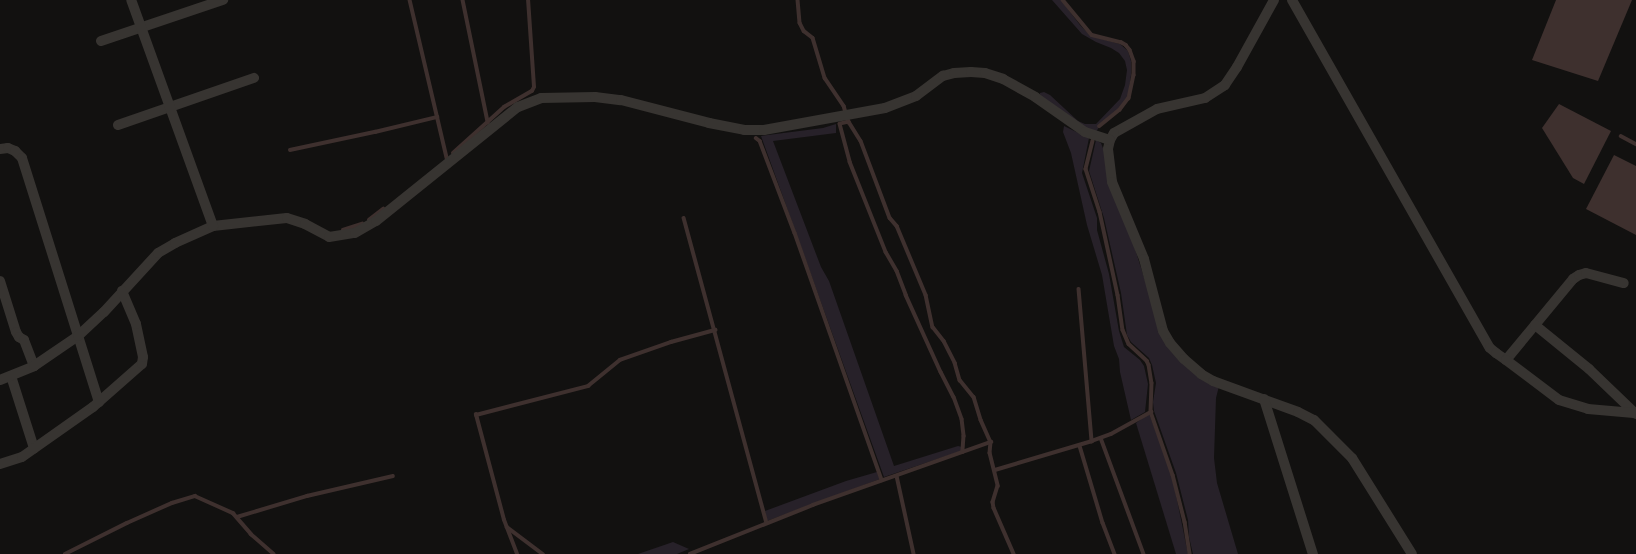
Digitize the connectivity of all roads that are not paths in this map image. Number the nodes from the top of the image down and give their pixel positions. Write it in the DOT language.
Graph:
graph roads {
  1 [pos="131,0"];
  2 [pos="223,0"];
  3 [pos="1274,0"];
  4 [pos="1292,0"];
  5 [pos="140,27"];
  6 [pos="101,41"];
  7 [pos="254,78"];
  8 [pos="170,107"];
  9 [pos="118,125"];
  10 [pos="1110,140"];
  11 [pos="0,149"];
  12 [pos="213,226"];
  13 [pos="0,281"];
  14 [pos="1624,283"];
  15 [pos="122,292"];
  16 [pos="1535,325"];
  17 [pos="78,336"];
  18 [pos="1506,360"];
  19 [pos="34,366"];
  20 [pos="11,376"];
  21 [pos="0,380"];
  22 [pos="1264,399"];
  23 [pos="99,402"];
  24 [pos="1635,414"];
  25 [pos="34,448"];
  26 [pos="0,464"];
  27 [pos="1313,554"];
  28 [pos="1412,554"];
  1 -- 5 [label="street"];
  2 -- 5 [label="street"];
  3 -- 10 [label="street"];
  4 -- 18 [label="street"];
  5 -- 6 [label="street"];
  5 -- 8 [label="street"];
  7 -- 8 [label="street"];
  8 -- 9 [label="street"];
  8 -- 12 [label="street"];
  10 -- 12 [label="street"];
  10 -- 22 [label="street"];
  11 -- 17 [label="street"];
  12 -- 15 [label="street"];
  13 -- 19 [label="street"];
  14 -- 16 [label="street"];
  15 -- 17 [label="street"];
  15 -- 23 [label="street"];
  16 -- 18 [label="street"];
  16 -- 24 [label="street"];
  17 -- 19 [label="street"];
  17 -- 23 [label="street"];
  18 -- 24 [label="street"];
  19 -- 20 [label="street"];
  20 -- 21 [label="street"];
  20 -- 25 [label="street"];
  22 -- 27 [label="street"];
  22 -- 28 [label="street"];
  23 -- 25 [label="street"];
  25 -- 26 [label="street"];
}
